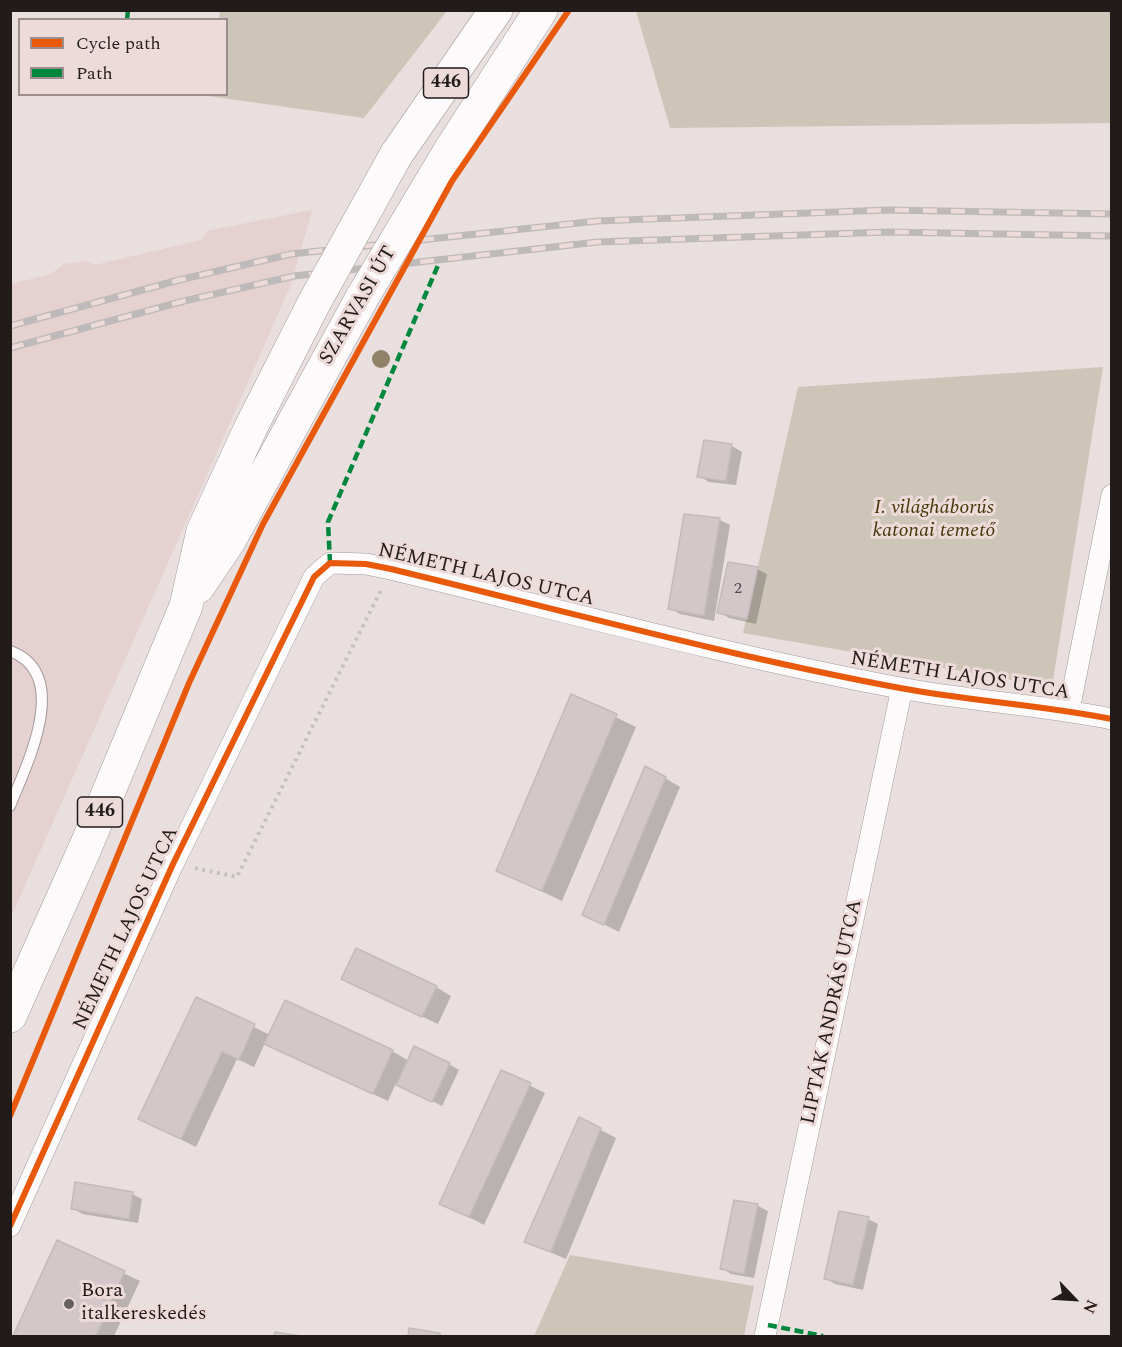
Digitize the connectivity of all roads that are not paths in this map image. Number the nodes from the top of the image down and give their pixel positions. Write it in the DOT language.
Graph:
graph roads {
  1 [pos="496,10"];
  2 [pos="541,10"];
  3 [pos="1112,495"];
  4 [pos="186,606"];
  5 [pos="10,651"];
  6 [pos="902,688"];
  7 [pos="1069,710"];
  8 [pos="1112,719"];
  9 [pos="10,806"];
  10 [pos="10,1016"];
  11 [pos="10,1226"];
  12 [pos="765,1336"];
  1 -- 4 [label="main road, SZARVASI ÚT / 446, bridge"];
  2 -- 4 [label="main road, SZARVASI ÚT / 446, bridge"];
  3 -- 7 [label="street"];
  4 -- 10 [label="main road, SZARVASI ÚT / 446"];
  5 -- 9 [label="lane"];
  6 -- 7 [label="street, NÉMETH LAJOS UTCA"];
  6 -- 11 [label="street, NÉMETH LAJOS UTCA"];
  6 -- 12 [label="street, LIPTÁK ANDRÁS UTCA"];
  7 -- 8 [label="street, NÉMETH LAJOS UTCA"];
}
